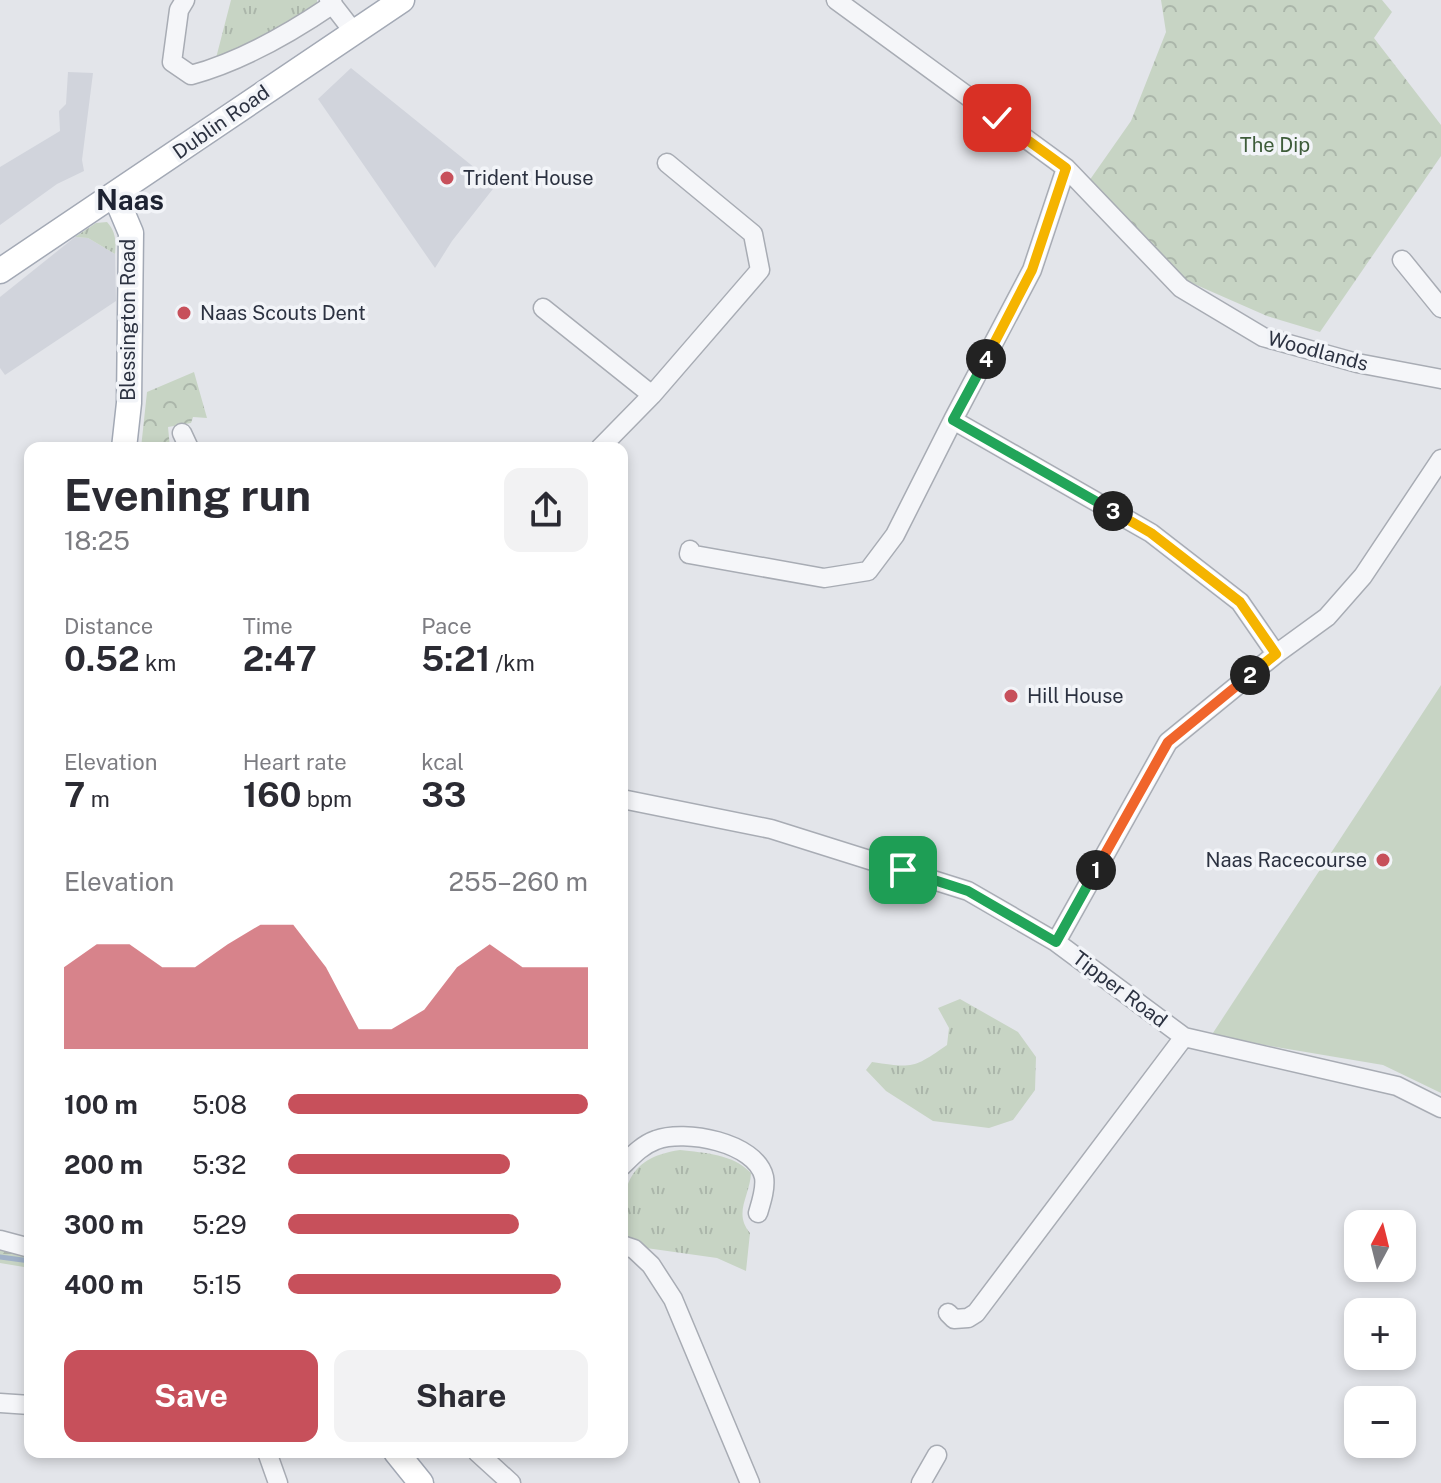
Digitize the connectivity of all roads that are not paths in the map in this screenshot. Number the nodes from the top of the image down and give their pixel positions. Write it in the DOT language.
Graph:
graph roads {
  1 [pos="185,0"];
  2 [pos="402,0"];
  3 [pos="836,0"];
  4 [pos="331,2"];
  5 [pos="353,31"];
  6 [pos="667,163"];
  7 [pos="1066,168"];
  8 [pos="115,195"];
  9 [pos="1402,260"];
  10 [pos="0,271"];
  11 [pos="543,308"];
  12 [pos="1441,308"];
  13 [pos="1441,379"];
  14 [pos="652,395"];
  15 [pos="953,420"];
  16 [pos="125,442"];
  17 [pos="606,442"];
  18 [pos="1441,459"];
  19 [pos="690,550"];
  20 [pos="1276,654"];
  21 [pos="628,800"];
  22 [pos="1056,942"];
  23 [pos="1184,1037"];
  24 [pos="1441,1108"];
  25 [pos="628,1160"];
  26 [pos="758,1213"];
  27 [pos="0,1240"];
  28 [pos="24,1246"];
  29 [pos="628,1247"];
  30 [pos="948,1313"];
  31 [pos="0,1403"];
  32 [pos="24,1405"];
  33 [pos="937,1455"];
  34 [pos="269,1458"];
  35 [pos="401,1458"];
  36 [pos="484,1458"];
  37 [pos="278,1483"];
  38 [pos="421,1483"];
  39 [pos="511,1483"];
  40 [pos="750,1483"];
  41 [pos="921,1483"];
  1 -- 4 [label="street"];
  2 -- 5 [label="main road, Dublin Road"];
  3 -- 7 [label="street, Woodlands"];
  4 -- 5 [label="street"];
  5 -- 8 [label="main road, Dublin Road"];
  6 -- 14 [label="street"];
  7 -- 13 [label="street, Woodlands"];
  7 -- 15 [label="street"];
  8 -- 10 [label="main road, Dublin Road"];
  8 -- 16 [label="main road, Blessington Road"];
  9 -- 12 [label="street"];
  11 -- 14 [label="street"];
  14 -- 17 [label="street"];
  15 -- 19 [label="street"];
  15 -- 20 [label="street"];
  18 -- 20 [label="street"];
  20 -- 22 [label="street"];
  21 -- 22 [label="street, Tipper Road"];
  22 -- 23 [label="street, Tipper Road"];
  23 -- 24 [label="street, Tipper Road"];
  23 -- 30 [label="street"];
  25 -- 26 [label="street"];
  27 -- 28 [label="street"];
  29 -- 40 [label="street"];
  31 -- 32 [label="street"];
  33 -- 41 [label="street"];
  34 -- 37 [label="street"];
  35 -- 38 [label="main road"];
  36 -- 39 [label="street"];
}
